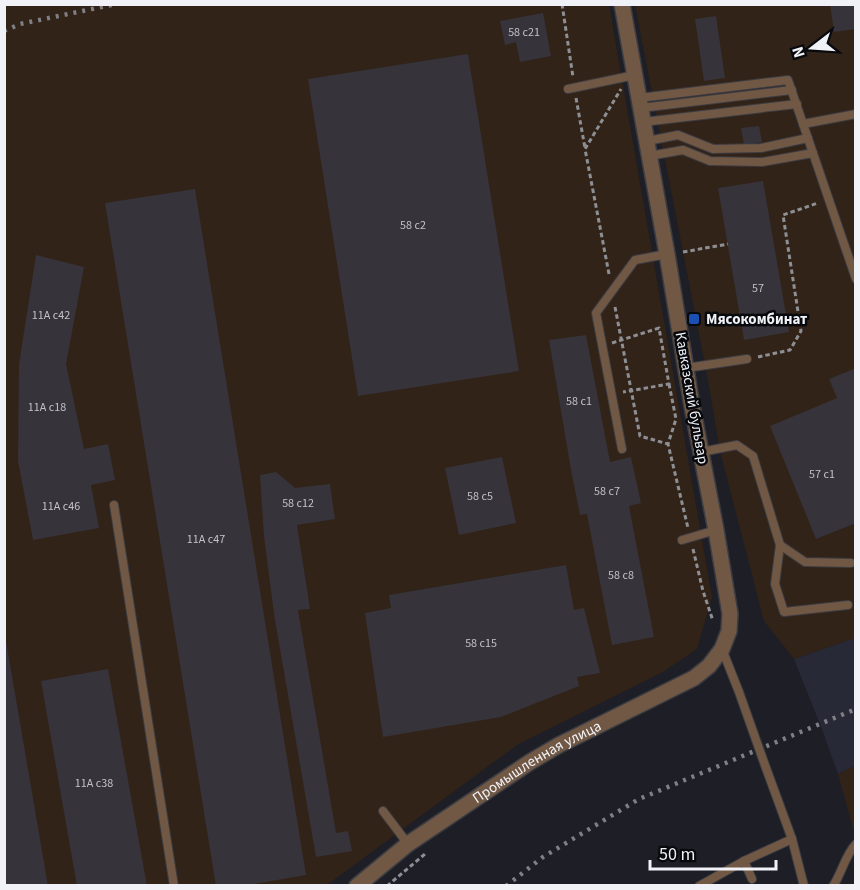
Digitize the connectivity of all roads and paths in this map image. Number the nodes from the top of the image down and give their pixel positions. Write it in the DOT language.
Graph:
graph roads {
  1 [pos="622,4"];
  2 [pos="627,76"];
  3 [pos="568,89"];
  4 [pos="792,90"];
  5 [pos="797,104"];
  6 [pos="641,109"];
  7 [pos="855,114"];
  8 [pos="803,124"];
  9 [pos="808,138"];
  10 [pos="647,141"];
  11 [pos="813,153"];
  12 [pos="649,156"];
  13 [pos="829,200"];
  14 [pos="728,244"];
  15 [pos="673,253"];
  16 [pos="855,279"];
  17 [pos="612,291"];
  18 [pos="621,340"];
  19 [pos="602,346"];
  20 [pos="747,358"];
  21 [pos="686,368"];
  22 [pos="669,384"];
  23 [pos="631,391"];
  24 [pos="611,394"];
  25 [pos="668,444"];
  26 [pos="622,449"];
  27 [pos="701,452"];
  28 [pos="114,506"];
  29 [pos="716,530"];
  30 [pos="686,539"];
  31 [pos="780,544"];
  32 [pos="851,563"];
  33 [pos="703,591"];
  34 [pos="848,605"];
  35 [pos="723,649"];
  36 [pos="383,811"];
  37 [pos="792,839"];
  38 [pos="408,844"];
  39 [pos="855,844"];
  40 [pos="425,854"];
  41 [pos="744,861"];
  42 [pos="752,879"];
  43 [pos="174,885"];
  44 [pos="357,885"];
  45 [pos="387,885"];
  46 [pos="699,885"];
  47 [pos="804,885"];
  48 [pos="833,885"];
  1 -- 2 [label="street, Кавказский бульвар"];
  2 -- 3 [label="lane"];
  2 -- 6 [label="street, Кавказский бульвар"];
  2 -- 17 [label="path"];
  4 -- 5 [label="lane"];
  4 -- 6 [label="lane"];
  4 -- 6 [label="lane"];
  5 -- 6 [label="lane"];
  5 -- 8 [label="lane"];
  6 -- 10 [label="street, Кавказский бульвар"];
  7 -- 8 [label="lane"];
  8 -- 9 [label="lane"];
  9 -- 10 [label="lane"];
  9 -- 11 [label="lane"];
  10 -- 12 [label="street, Кавказский бульвар"];
  11 -- 12 [label="lane"];
  11 -- 13 [label="lane"];
  12 -- 15 [label="street, Кавказский бульвар"];
  13 -- 16 [label="lane"];
  13 -- 20 [label="path"];
  14 -- 15 [label="path"];
  15 -- 17 [label="lane"];
  15 -- 21 [label="street, Кавказский бульвар"];
  17 -- 18 [label="path"];
  17 -- 19 [label="lane"];
  18 -- 19 [label="path"];
  18 -- 22 [label="path"];
  18 -- 23 [label="path"];
  19 -- 24 [label="lane"];
  20 -- 21 [label="lane"];
  21 -- 27 [label="street, Кавказский бульвар"];
  22 -- 23 [label="path"];
  22 -- 25 [label="path"];
  23 -- 24 [label="path"];
  23 -- 25 [label="path"];
  24 -- 26 [label="lane"];
  25 -- 30 [label="path"];
  27 -- 29 [label="street, Кавказский бульвар"];
  27 -- 31 [label="lane"];
  28 -- 43 [label="lane"];
  29 -- 30 [label="lane"];
  29 -- 35 [label="street, Кавказский бульвар"];
  30 -- 33 [label="path"];
  31 -- 32 [label="lane"];
  31 -- 34 [label="lane"];
  35 -- 37 [label="lane, bridge"];
  35 -- 38 [label="street, Промышленная улица"];
  36 -- 38 [label="lane"];
  37 -- 41 [label="lane"];
  37 -- 47 [label="lane"];
  38 -- 44 [label="street, Промышленная улица"];
  39 -- 48 [label="lane"];
  40 -- 45 [label="path"];
  41 -- 42 [label="lane"];
  41 -- 46 [label="lane"];
}
